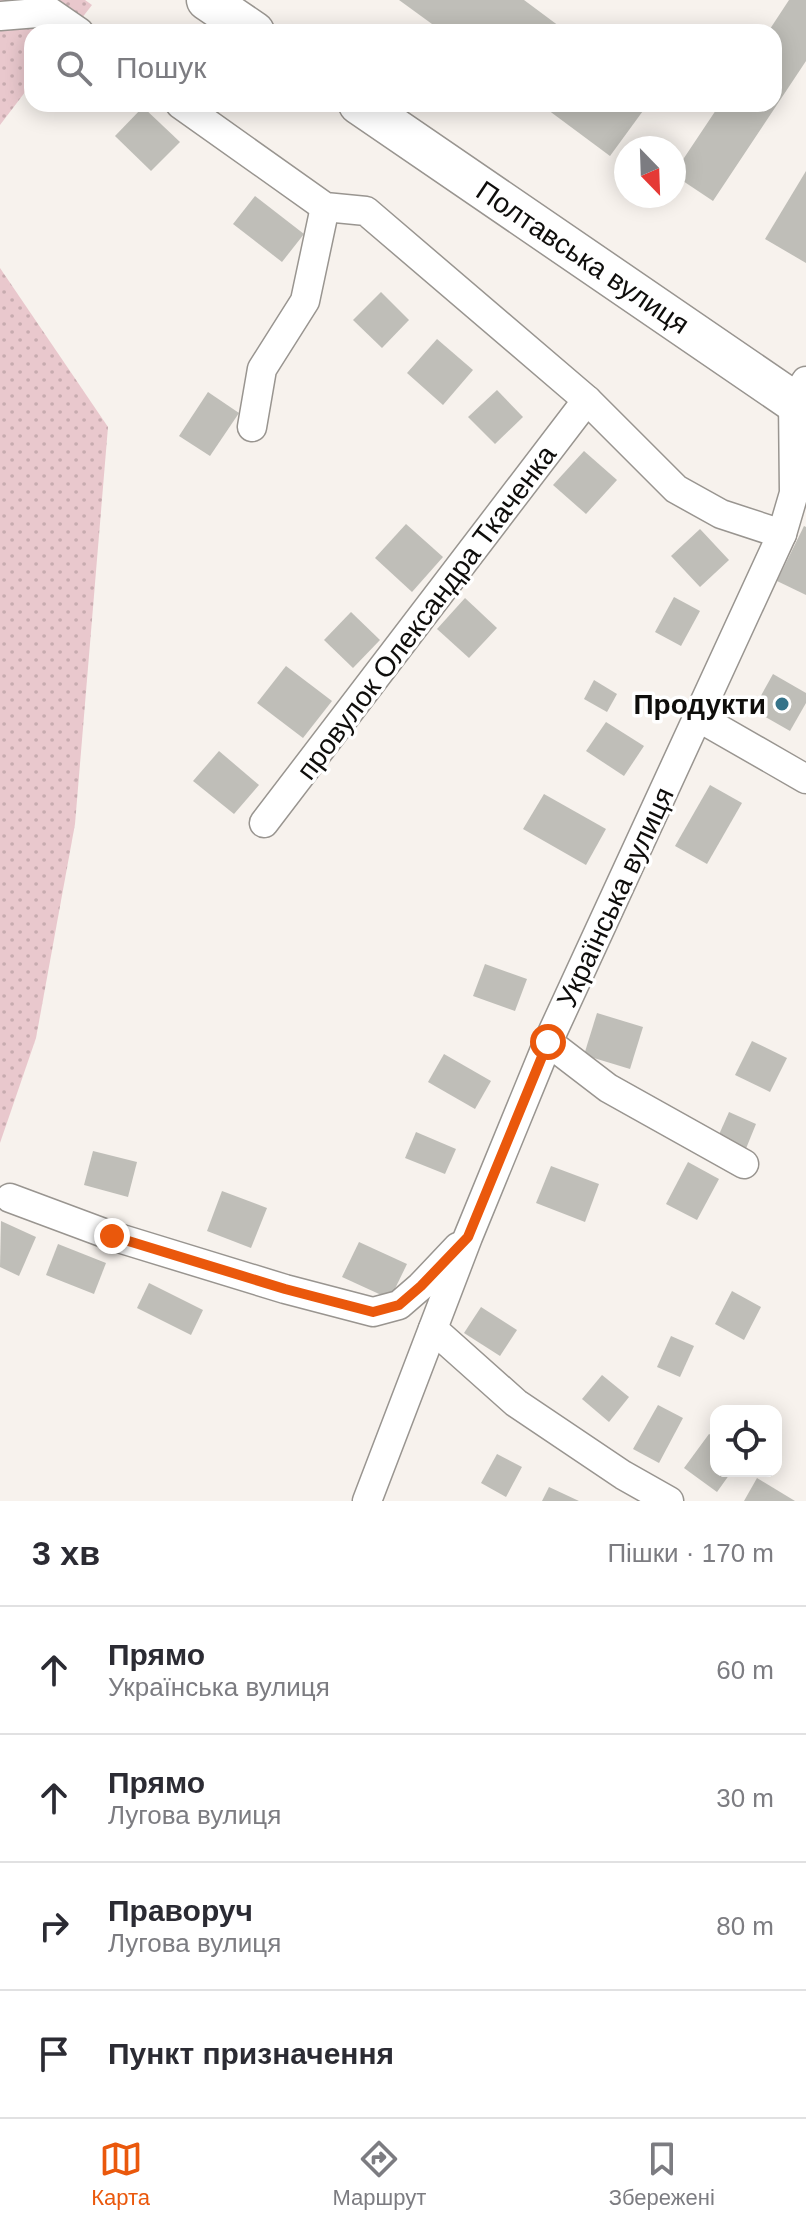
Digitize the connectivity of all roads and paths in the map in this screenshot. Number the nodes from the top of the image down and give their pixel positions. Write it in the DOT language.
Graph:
graph roads {
  1 [pos="207,0"];
  2 [pos="0,16"];
  3 [pos="67,24"];
  4 [pos="242,24"];
  5 [pos="191,112"];
  6 [pos="371,112"];
  7 [pos="325,207"];
  8 [pos="802,398"];
  9 [pos="587,400"];
  10 [pos="252,427"];
  11 [pos="782,534"];
  12 [pos="698,717"];
  13 [pos="806,779"];
  14 [pos="264,823"];
  15 [pos="548,1042"];
  16 [pos="744,1164"];
  17 [pos="10,1198"];
  18 [pos="468,1237"];
  19 [pos="433,1329"];
  20 [pos="367,1501"];
  21 [pos="669,1501"];
  1 -- 4 [label="highway"];
  2 -- 3 [label="street"];
  5 -- 7 [label="street"];
  6 -- 8 [label="highway, Полтавська вулиця"];
  7 -- 9 [label="street"];
  7 -- 10 [label="street"];
  8 -- 11 [label="street, Українська вулиця"];
  9 -- 11 [label="street"];
  9 -- 14 [label="street, провулок Олександра Ткаченка"];
  11 -- 12 [label="street, Українська вулиця"];
  12 -- 13 [label="street"];
  12 -- 15 [label="street, Українська вулиця"];
  15 -- 16 [label="street"];
  15 -- 18 [label="street, Українська вулиця"];
  17 -- 18 [label="street"];
  18 -- 19 [label="street, Українська вулиця"];
  19 -- 20 [label="street, Українська вулиця"];
  19 -- 21 [label="street"];
}
